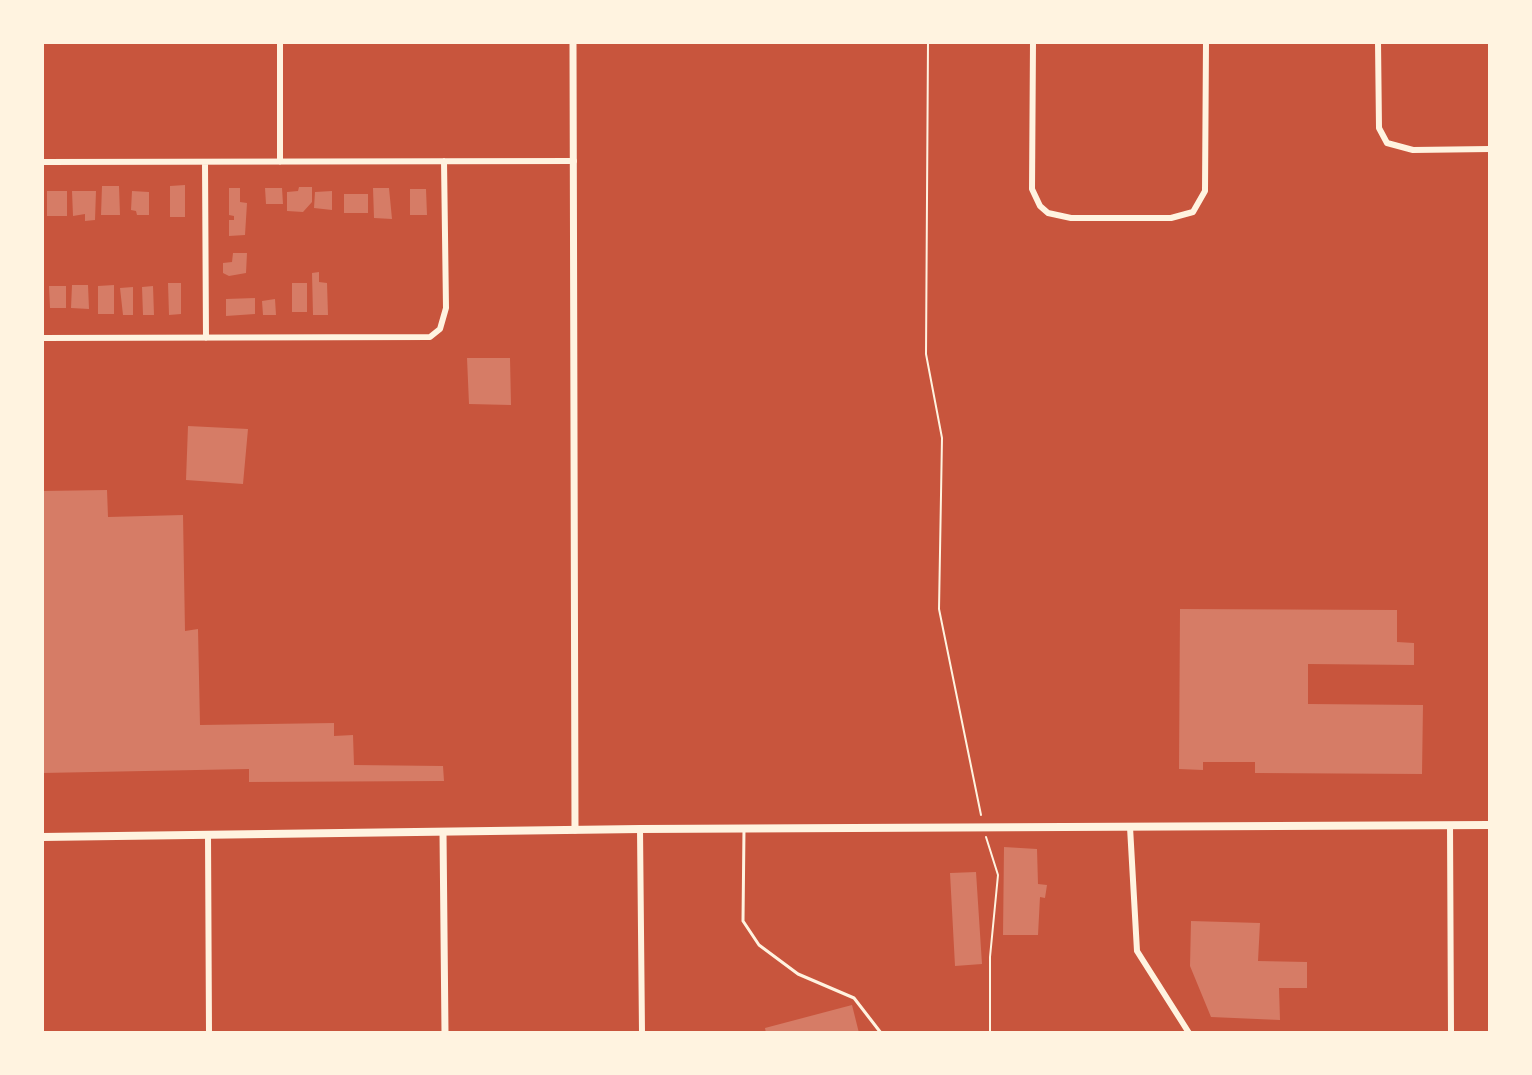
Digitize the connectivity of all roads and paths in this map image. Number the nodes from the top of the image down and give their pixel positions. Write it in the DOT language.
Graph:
graph roads {
  1 [pos="280,42"];
  2 [pos="573,42"];
  3 [pos="928,42"];
  4 [pos="1033,42"];
  5 [pos="1206,42"];
  6 [pos="1378,42"];
  7 [pos="1490,149"];
  8 [pos="444,161"];
  9 [pos="574,161"];
  10 [pos="42,162"];
  11 [pos="205,162"];
  12 [pos="280,162"];
  13 [pos="42,338"];
  14 [pos="206,338"];
  15 [pos="1450,825"];
  16 [pos="1490,825"];
  17 [pos="1130,827"];
  18 [pos="983,828"];
  19 [pos="640,829"];
  20 [pos="744,829"];
  21 [pos="575,830"];
  22 [pos="443,832"];
  23 [pos="208,835"];
  24 [pos="42,837"];
  25 [pos="209,1033"];
  26 [pos="445,1033"];
  27 [pos="642,1033"];
  28 [pos="881,1033"];
  29 [pos="990,1033"];
  30 [pos="1189,1033"];
  31 [pos="1451,1033"];
  1 -- 12 [label="street"];
  2 -- 9 [label="street"];
  3 -- 18 [label="path"];
  4 -- 5 [label="street"];
  6 -- 7 [label="street"];
  8 -- 9 [label="street"];
  8 -- 12 [label="street"];
  8 -- 14 [label="street"];
  9 -- 21 [label="street"];
  10 -- 11 [label="street"];
  11 -- 12 [label="street"];
  11 -- 14 [label="street"];
  13 -- 14 [label="street"];
  15 -- 16 [label="main road"];
  15 -- 17 [label="main road"];
  15 -- 31 [label="street"];
  17 -- 18 [label="main road"];
  17 -- 30 [label="street"];
  18 -- 20 [label="main road"];
  18 -- 29 [label="path"];
  19 -- 20 [label="main road"];
  19 -- 21 [label="main road"];
  19 -- 27 [label="street"];
  20 -- 28 [label="lane"];
  21 -- 22 [label="main road"];
  22 -- 23 [label="main road"];
  22 -- 26 [label="street"];
  23 -- 24 [label="main road"];
  23 -- 25 [label="street"];
}
